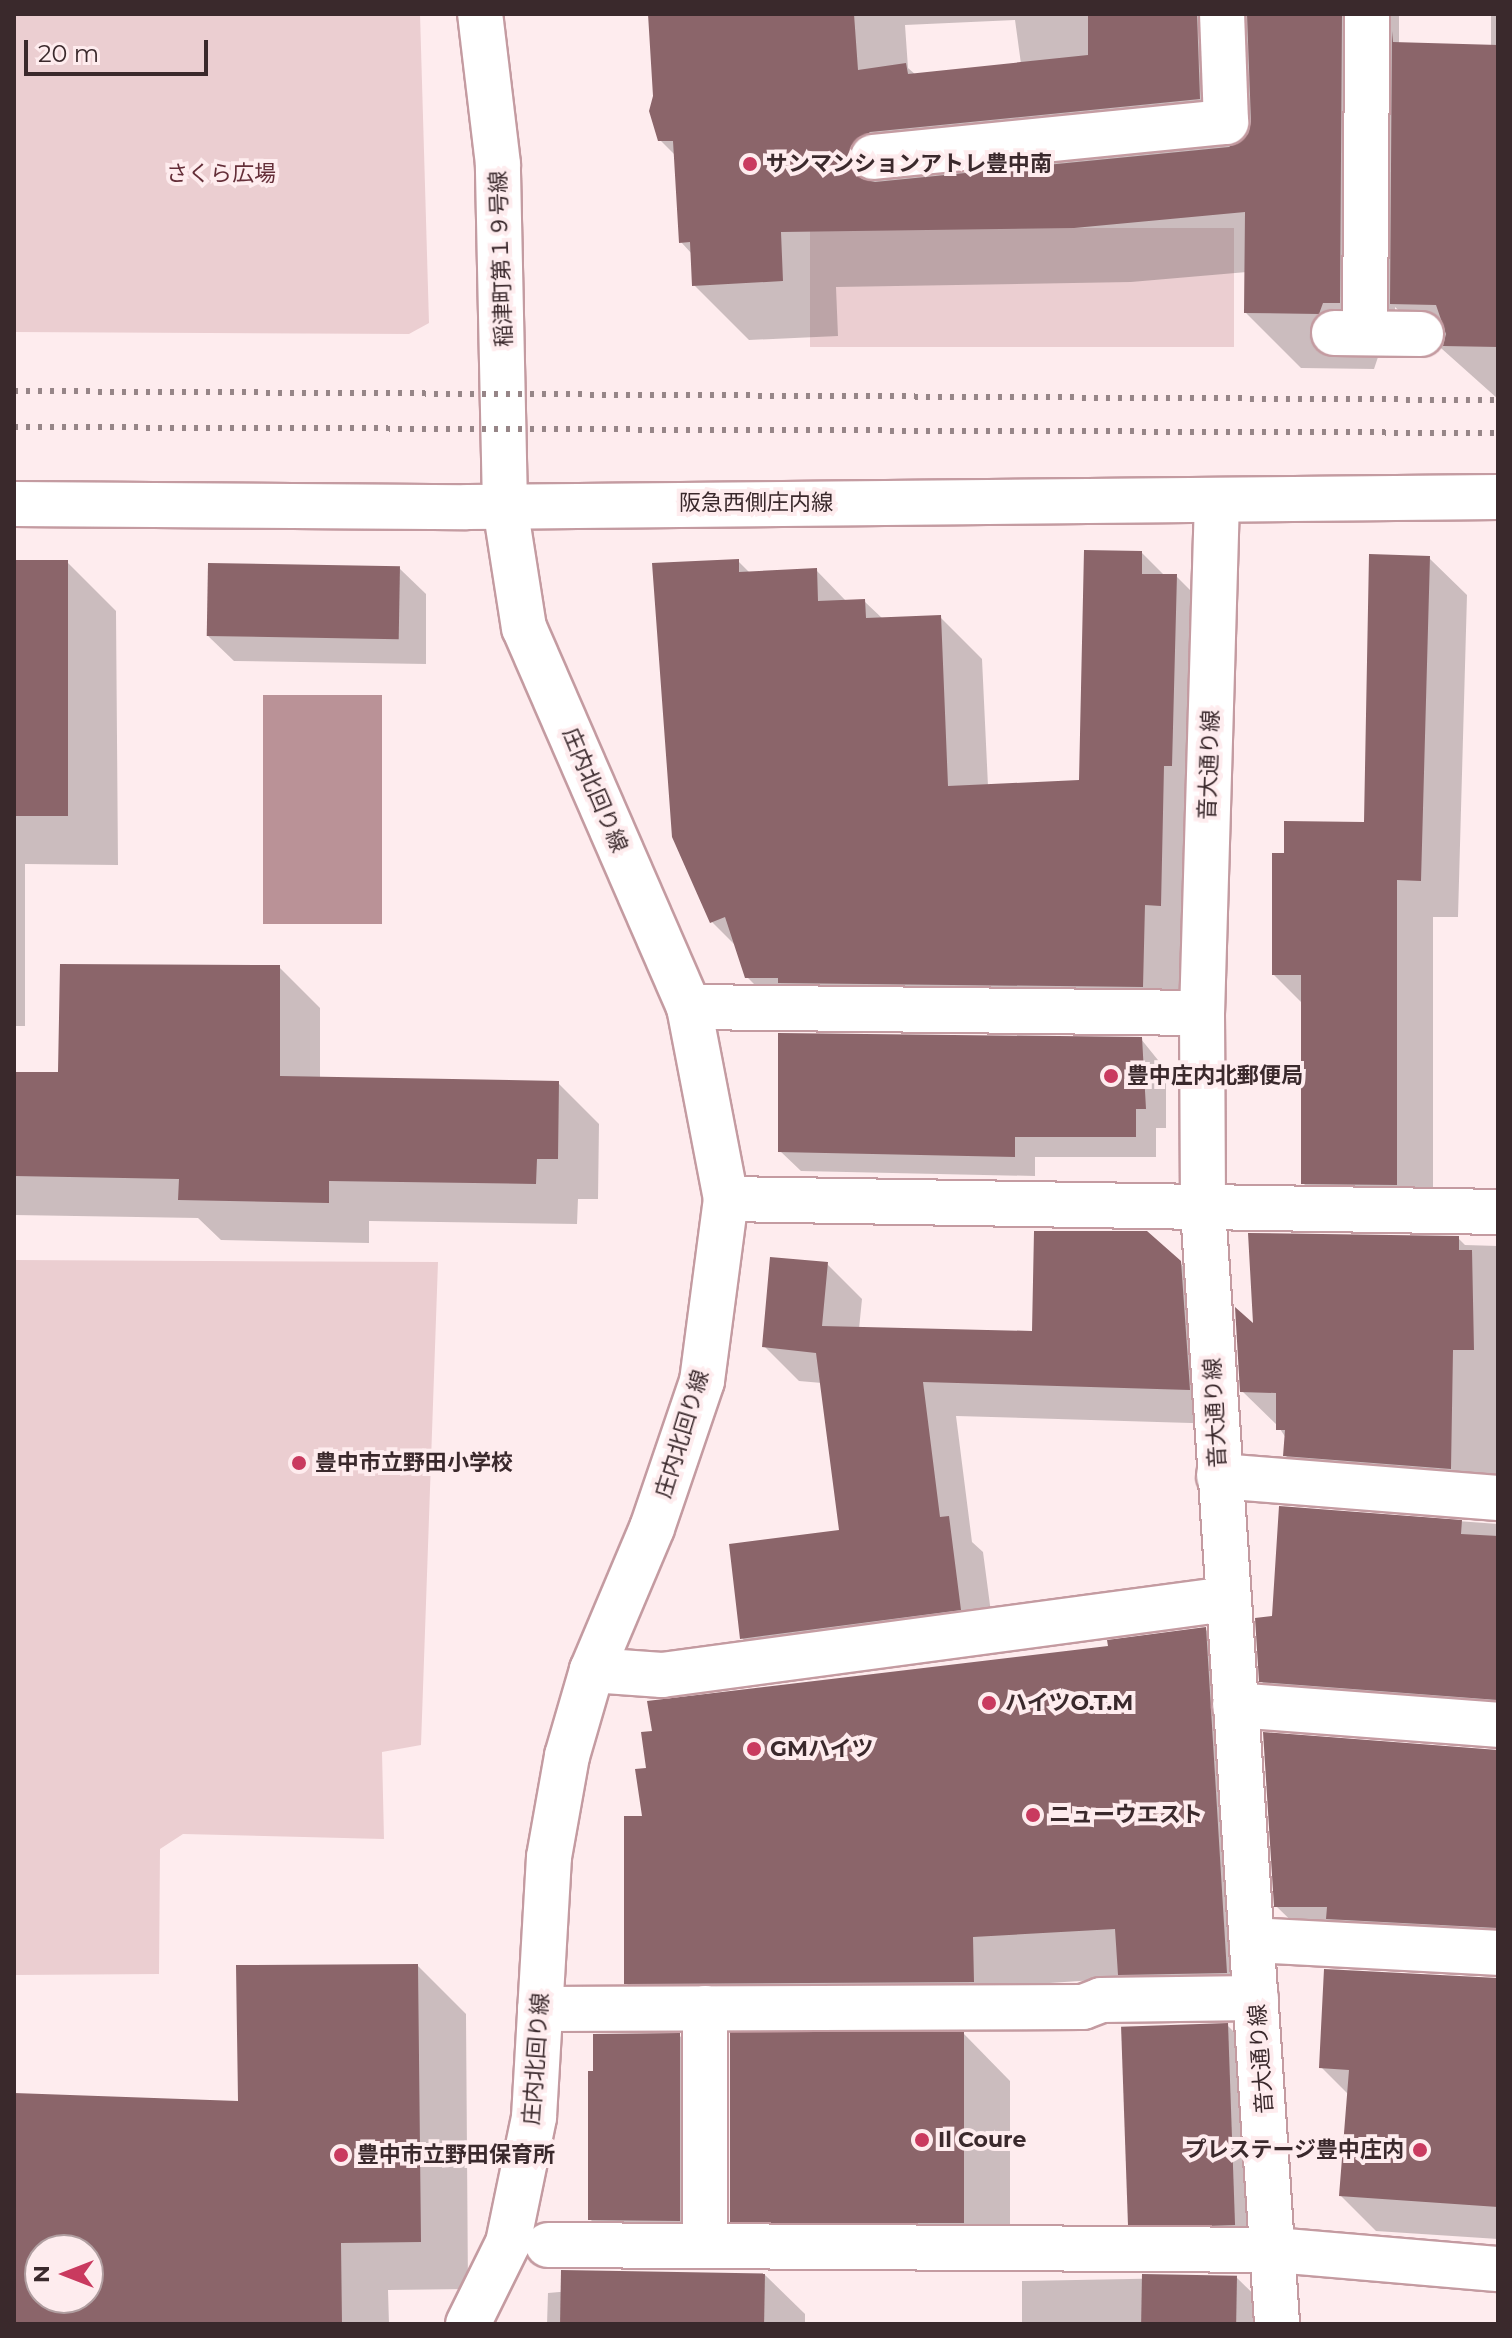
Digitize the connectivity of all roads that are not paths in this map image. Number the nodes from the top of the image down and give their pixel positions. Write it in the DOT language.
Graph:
graph roads {
  1 [pos="480,14"];
  2 [pos="1222,14"];
  3 [pos="1367,14"];
  4 [pos="873,157"];
  5 [pos="1421,334"];
  6 [pos="1498,497"];
  7 [pos="1217,500"];
  8 [pos="14,504"];
  9 [pos="505,506"];
  10 [pos="689,1007"];
  11 [pos="1202,1013"];
  12 [pos="726,1199"];
  13 [pos="1203,1209"];
  14 [pos="1498,1212"];
  15 [pos="1219,1476"];
  16 [pos="1498,1498"];
  17 [pos="1227,1599"];
  18 [pos="592,1670"];
  19 [pos="1235,1705"];
  20 [pos="1498,1725"];
  21 [pos="1252,1940"];
  22 [pos="1498,1953"];
  23 [pos="1256,1998"];
  24 [pos="705,2008"];
  25 [pos="540,2009"];
  26 [pos="548,2245"];
  27 [pos="705,2246"];
  28 [pos="1275,2250"];
  29 [pos="1498,2269"];
  30 [pos="468,2324"];
  31 [pos="1277,2324"];
  1 -- 9 [label="street, 稲津町第１９号線"];
  2 -- 4 [label="street"];
  3 -- 5 [label="street"];
  6 -- 7 [label="street, 阪急西側庄内線"];
  7 -- 9 [label="street, 阪急西側庄内線"];
  7 -- 11 [label="street, 音大通り線"];
  8 -- 9 [label="street, 阪急西側庄内線"];
  9 -- 10 [label="street, 庄内北回り線"];
  10 -- 11 [label="street"];
  10 -- 12 [label="street, 庄内北回り線"];
  11 -- 13 [label="street, 音大通り線"];
  12 -- 13 [label="street"];
  12 -- 18 [label="street, 庄内北回り線"];
  13 -- 14 [label="street"];
  13 -- 15 [label="street, 音大通り線"];
  15 -- 16 [label="street"];
  15 -- 17 [label="street, 音大通り線"];
  17 -- 18 [label="street"];
  17 -- 19 [label="street, 音大通り線"];
  18 -- 25 [label="street, 庄内北回り線"];
  19 -- 20 [label="street"];
  19 -- 21 [label="street, 音大通り線"];
  21 -- 22 [label="street"];
  21 -- 23 [label="street, 音大通り線"];
  23 -- 24 [label="street"];
  23 -- 28 [label="street, 音大通り線"];
  24 -- 25 [label="street"];
  24 -- 27 [label="street"];
  25 -- 30 [label="street, 庄内北回り線"];
  26 -- 27 [label="street"];
  27 -- 28 [label="street"];
  28 -- 29 [label="street"];
  28 -- 31 [label="street, 音大通り線"];
}
